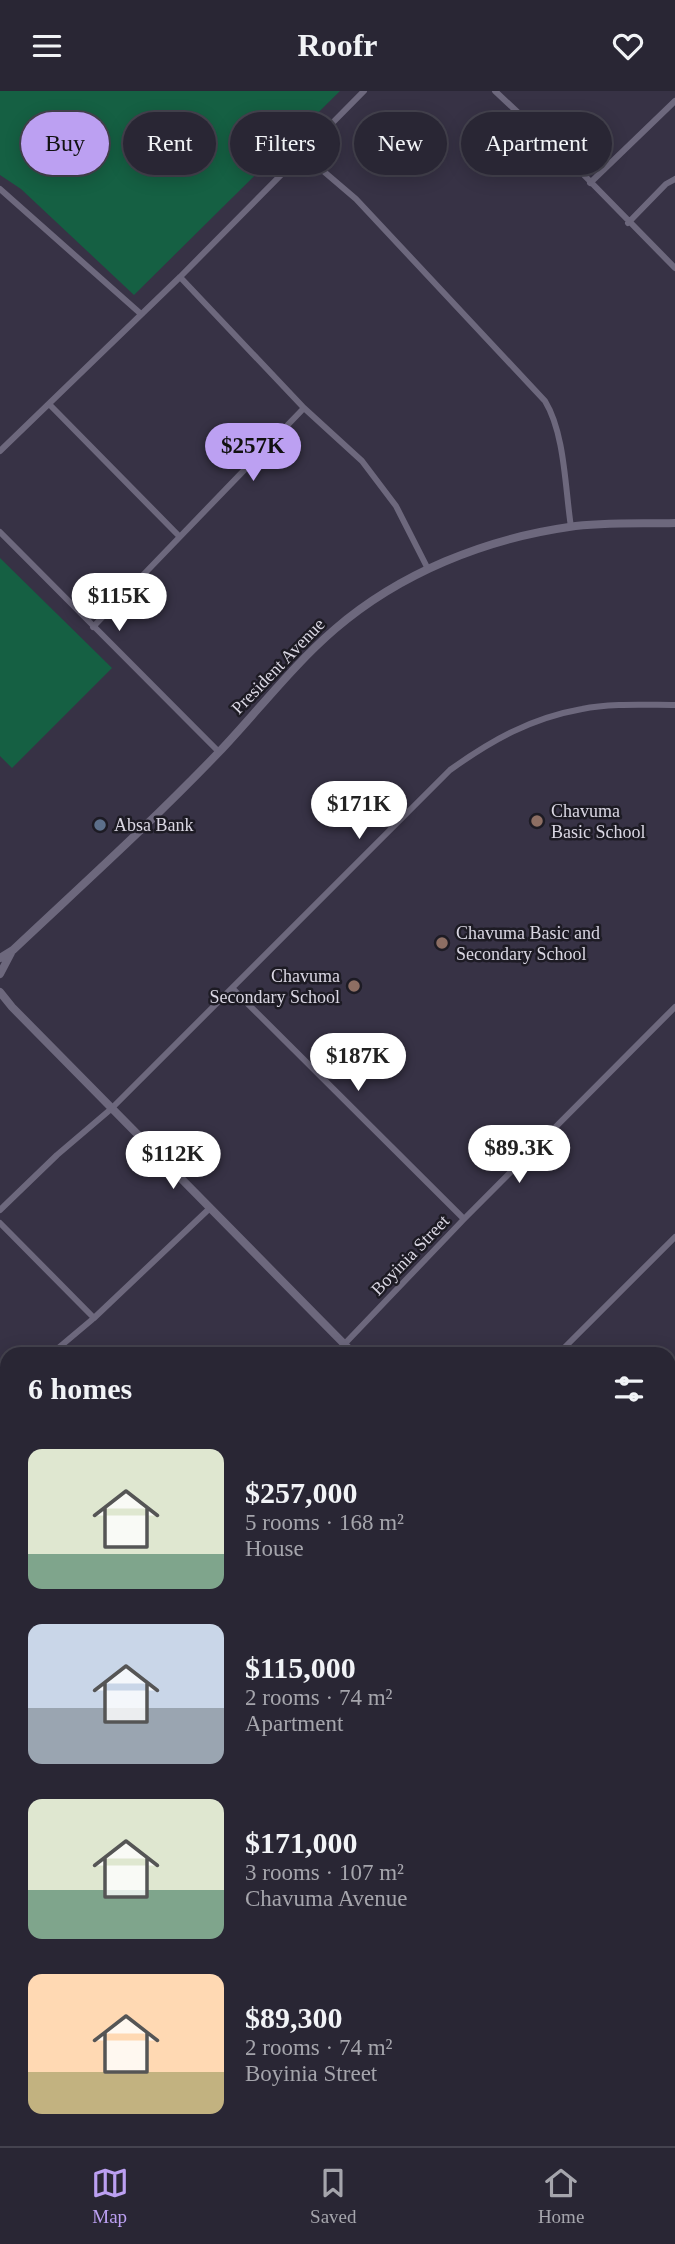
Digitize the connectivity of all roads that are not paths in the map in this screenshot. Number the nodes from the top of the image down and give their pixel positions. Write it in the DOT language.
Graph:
graph roads {
  1 [pos="364,91"];
  2 [pos="495,91"];
  3 [pos="675,101"];
  4 [pos="340,114"];
  5 [pos="279,175"];
  6 [pos="328,175"];
  7 [pos="675,179"];
  8 [pos="590,183"];
  9 [pos="0,189"];
  10 [pos="628,223"];
  11 [pos="675,268"];
  12 [pos="180,277"];
  13 [pos="141,314"];
  14 [pos="50,405"];
  15 [pos="304,408"];
  16 [pos="1,449"];
  17 [pos="675,523"];
  18 [pos="571,527"];
  19 [pos="0,533"];
  20 [pos="180,536"];
  21 [pos="428,569"];
  22 [pos="93,627"];
  23 [pos="675,705"];
  24 [pos="219,752"];
  25 [pos="13,950"];
  26 [pos="0,958"];
  27 [pos="0,974"];
  28 [pos="232,988"];
  29 [pos="0,992"];
  30 [pos="0,999"];
  31 [pos="12,1007"];
  32 [pos="675,1007"];
  33 [pos="111,1109"];
  34 [pos="210,1208"];
  35 [pos="0,1210"];
  36 [pos="464,1219"];
  37 [pos="0,1223"];
  38 [pos="675,1237"];
  39 [pos="94,1318"];
  40 [pos="345,1345"];
  41 [pos="60,1347"];
  42 [pos="565,1347"];
  1 -- 4 [label="street"];
  2 -- 8 [label="street"];
  3 -- 8 [label="street"];
  5 -- 12 [label="street"];
  6 -- 18 [label="street"];
  7 -- 10 [label="street"];
  8 -- 10 [label="street"];
  9 -- 13 [label="street"];
  10 -- 11 [label="street"];
  12 -- 13 [label="street"];
  12 -- 15 [label="street"];
  13 -- 14 [label="street"];
  14 -- 16 [label="street"];
  14 -- 20 [label="street"];
  15 -- 20 [label="street"];
  15 -- 21 [label="street"];
  17 -- 18 [label="street, President Avenue"];
  18 -- 21 [label="street, President Avenue"];
  19 -- 22 [label="street"];
  20 -- 22 [label="street"];
  21 -- 24 [label="street, President Avenue"];
  22 -- 24 [label="street"];
  23 -- 28 [label="street"];
  24 -- 25 [label="street, President Avenue"];
  25 -- 26 [label="street, President Avenue"];
  25 -- 27 [label="street, President Avenue"];
  28 -- 33 [label="street"];
  28 -- 36 [label="street"];
  29 -- 31 [label="street"];
  30 -- 31 [label="street"];
  31 -- 33 [label="street"];
  32 -- 36 [label="street, Boyinia Street"];
  33 -- 34 [label="street"];
  33 -- 35 [label="street"];
  34 -- 39 [label="street"];
  34 -- 40 [label="street"];
  36 -- 40 [label="street, Boyinia Street"];
  37 -- 39 [label="street"];
  38 -- 42 [label="street"];
  39 -- 41 [label="street"];
}
